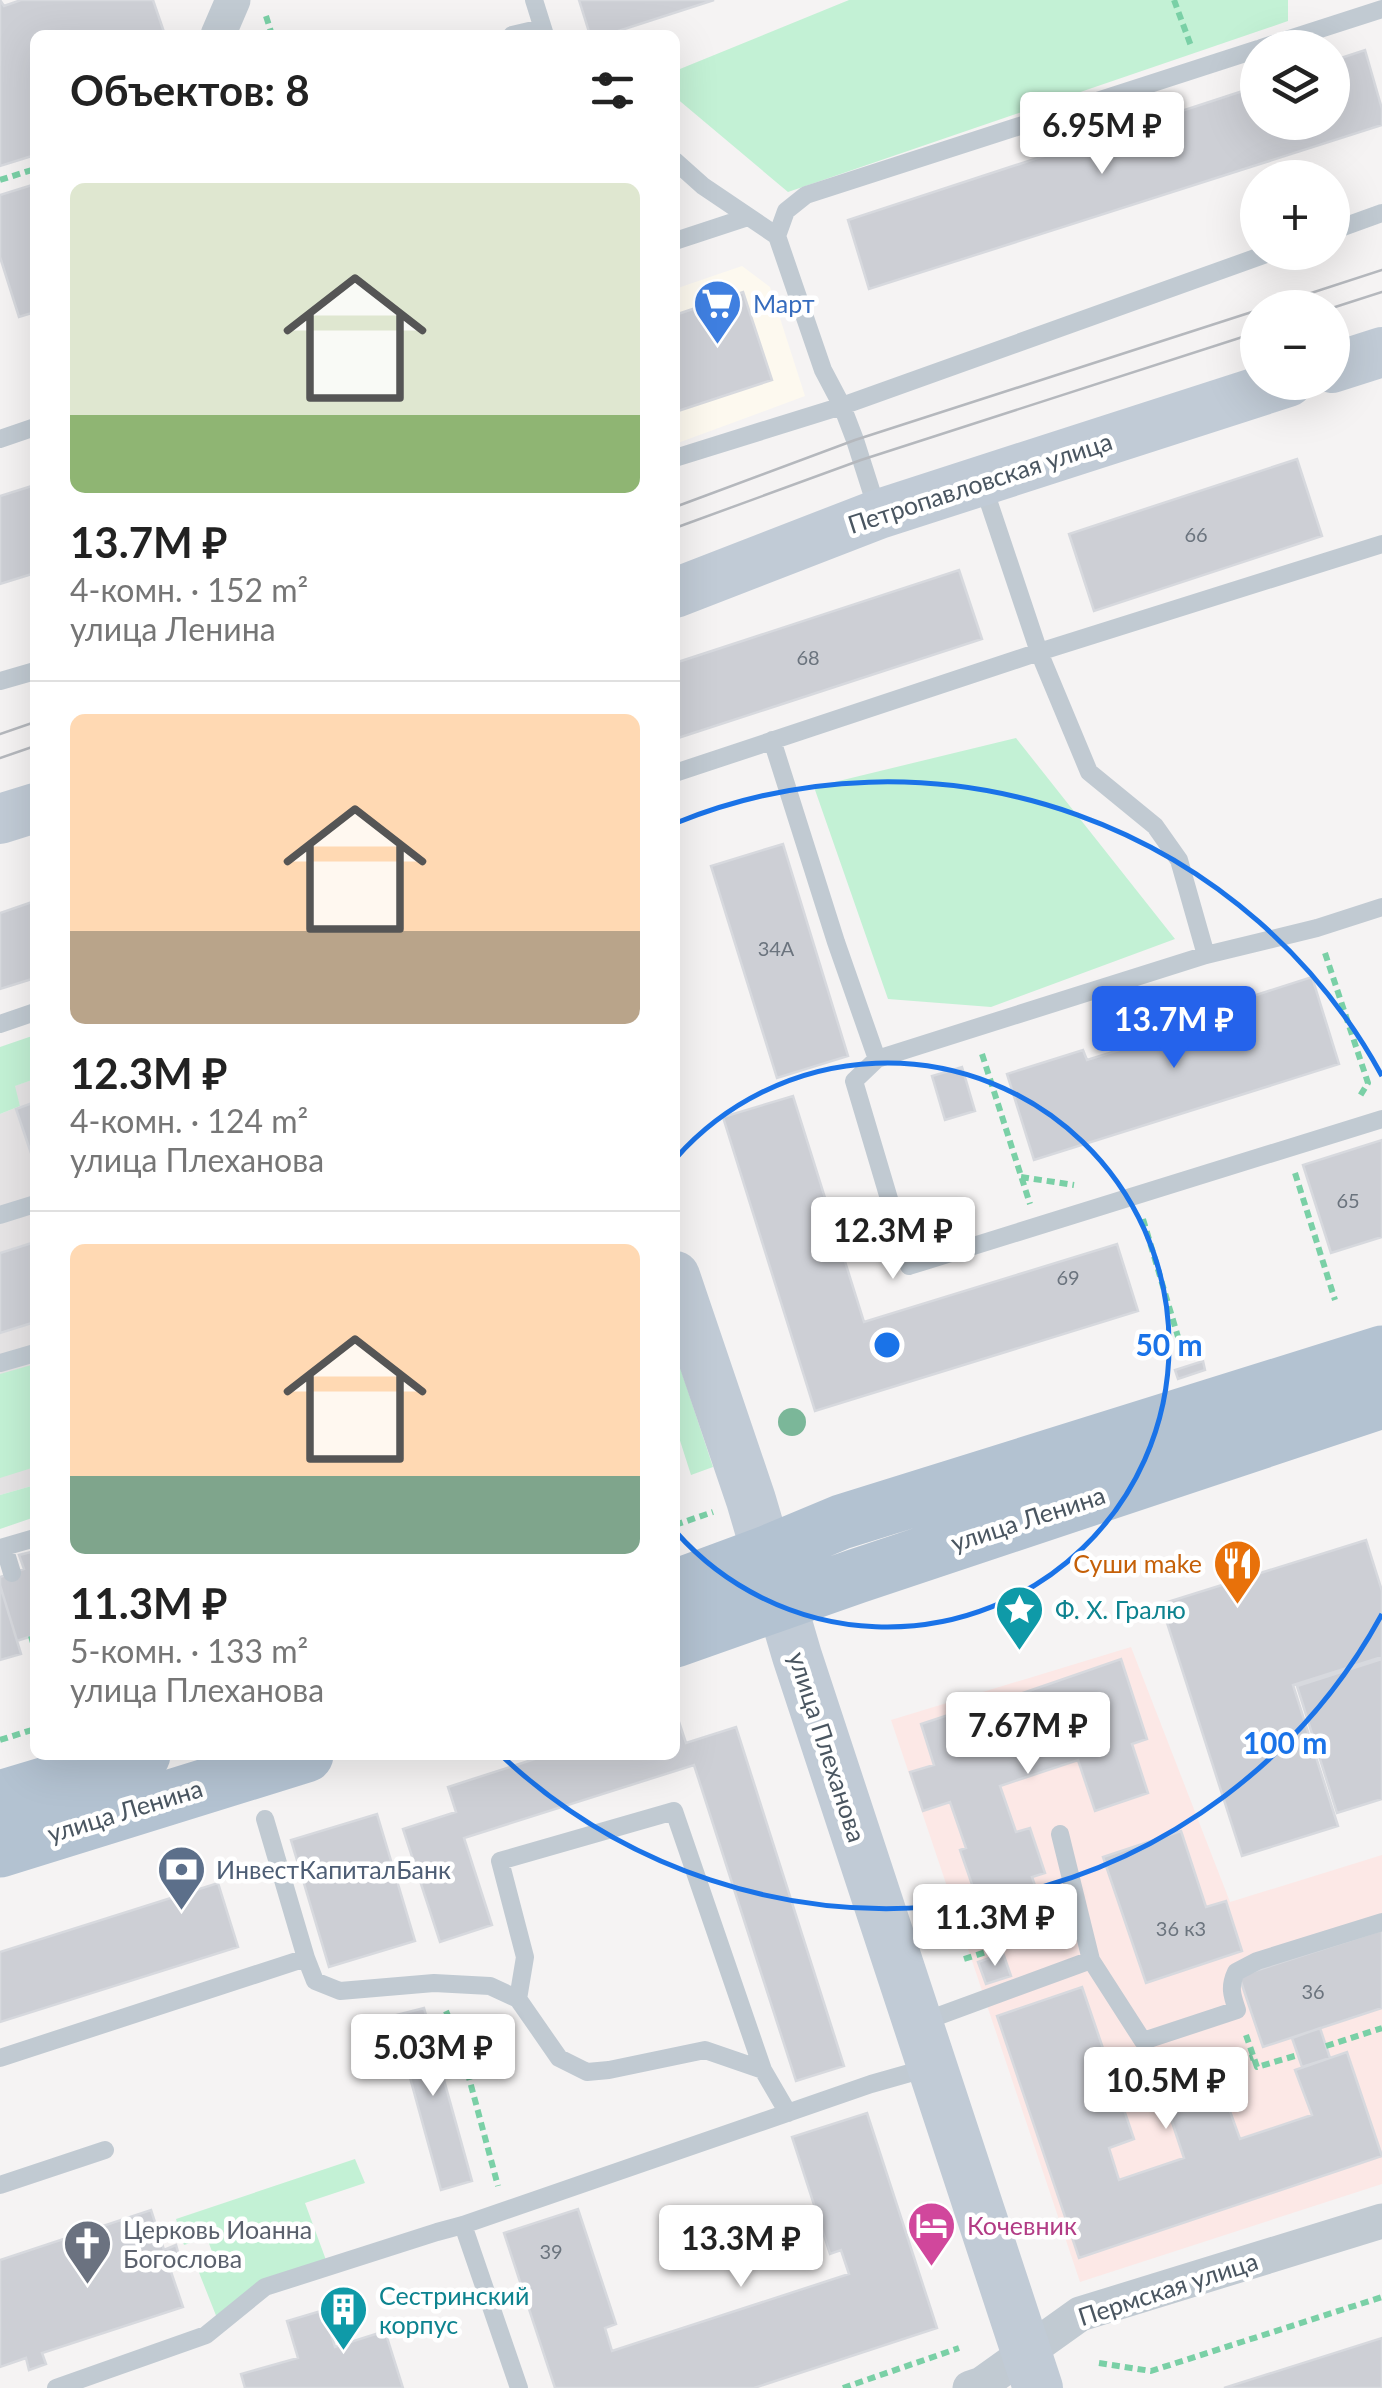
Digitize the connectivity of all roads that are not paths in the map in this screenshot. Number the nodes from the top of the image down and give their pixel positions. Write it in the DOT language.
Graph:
graph roads {
  1 [pos="232,0"];
  2 [pos="534,0"];
  3 [pos="1382,9"];
  4 [pos="220,30"];
  5 [pos="544,30"];
  6 [pos="1316,30"];
  7 [pos="1240,54"];
  8 [pos="680,166"];
  9 [pos="1382,213"];
  10 [pos="748,216"];
  11 [pos="1350,225"];
  12 [pos="777,236"];
  13 [pos="680,239"];
  14 [pos="1240,263"];
  15 [pos="1382,352"];
  16 [pos="1350,362"];
  17 [pos="1240,398"];
  18 [pos="842,406"];
  19 [pos="30,429"];
  20 [pos="0,439"];
  21 [pos="680,456"];
  22 [pos="982,482"];
  23 [pos="879,514"];
  24 [pos="1382,544"];
  25 [pos="680,591"];
  26 [pos="1039,652"];
  27 [pos="30,672"];
  28 [pos="0,681"];
  29 [pos="772,740"];
  30 [pos="680,771"];
  31 [pos="30,809"];
  32 [pos="0,818"];
  33 [pos="1382,907"];
  34 [pos="1206,955"];
  35 [pos="30,1014"];
  36 [pos="0,1024"];
  37 [pos="905,1050"];
  38 [pos="877,1059"];
  39 [pos="911,1069"];
  40 [pos="1373,1121"];
  41 [pos="30,1206"];
  42 [pos="0,1215"];
  43 [pos="680,1308"];
  44 [pos="685,1339"];
  45 [pos="1382,1353"];
  46 [pos="30,1355"];
  47 [pos="0,1364"];
  48 [pos="1382,1401"];
  49 [pos="30,1540"];
  50 [pos="2,1548"];
  51 [pos="12,1573"];
  52 [pos="774,1578"];
  53 [pos="680,1587"];
  54 [pos="680,1637"];
  55 [pos="126,1760"];
  56 [pos="290,1760"];
  57 [pos="0,1798"];
  58 [pos="264,1820"];
  59 [pos="1060,1834"];
  60 [pos="0,1850"];
  61 [pos="1382,1922"];
  62 [pos="306,1958"];
  63 [pos="1091,1960"];
  64 [pos="518,2000"];
  65 [pos="924,2045"];
  66 [pos="0,2058"];
  67 [pos="763,2070"];
  68 [pos="788,2113"];
  69 [pos="105,2150"];
  70 [pos="0,2185"];
  71 [pos="1382,2221"];
  72 [pos="463,2225"];
  73 [pos="1032,2370"];
  74 [pos="56,2388"];
  75 [pos="519,2388"];
  76 [pos="970,2388"];
  1 -- 4 [label="street"];
  2 -- 5 [label="lane"];
  3 -- 6 [label="lane"];
  7 -- 12 [label="lane"];
  8 -- 10 [label="lane"];
  9 -- 11 [label="lane"];
  10 -- 12 [label="lane"];
  10 -- 13 [label="lane"];
  12 -- 18 [label="lane"];
  14 -- 18 [label="lane"];
  15 -- 16 [label="main road"];
  17 -- 22 [label="main road, Петропавловская улица"];
  18 -- 21 [label="lane"];
  18 -- 23 [label="lane"];
  19 -- 20 [label="lane"];
  22 -- 23 [label="main road, Петропавловская улица"];
  22 -- 26 [label="lane"];
  23 -- 25 [label="main road, Петропавловская улица"];
  24 -- 26 [label="lane"];
  26 -- 29 [label="lane"];
  26 -- 34 [label="lane"];
  27 -- 28 [label="lane"];
  29 -- 30 [label="lane"];
  29 -- 38 [label="lane"];
  31 -- 32 [label="main road"];
  33 -- 34 [label="lane"];
  34 -- 37 [label="lane"];
  35 -- 36 [label="lane"];
  37 -- 38 [label="lane"];
  37 -- 39 [label="lane"];
  38 -- 40 [label="lane"];
  41 -- 42 [label="lane"];
  43 -- 44 [label="main road, улица Плеханова"];
  44 -- 52 [label="main road, улица Плеханова"];
  45 -- 52 [label="main road, улица Ленина"];
  46 -- 47 [label="lane"];
  48 -- 52 [label="main road, улица Ленина"];
  49 -- 50 [label="lane"];
  50 -- 51 [label="lane"];
  52 -- 53 [label="main road, улица Ленина"];
  52 -- 54 [label="main road, улица Ленина"];
  52 -- 65 [label="main road, улица Плеханова"];
  55 -- 57 [label="main road, улица Ленина"];
  56 -- 60 [label="main road, улица Ленина"];
  58 -- 62 [label="lane"];
  59 -- 63 [label="lane"];
  61 -- 63 [label="lane"];
  62 -- 64 [label="lane"];
  62 -- 66 [label="lane"];
  63 -- 65 [label="lane"];
  64 -- 67 [label="lane"];
  64 -- 67 [label="lane"];
  65 -- 68 [label="lane"];
  65 -- 73 [label="main road, улица Плеханова"];
  67 -- 68 [label="lane"];
  68 -- 72 [label="lane"];
  69 -- 70 [label="lane"];
  71 -- 73 [label="street, Пермская улица"];
  72 -- 74 [label="lane"];
  72 -- 75 [label="lane"];
  73 -- 76 [label="street, Пермская улица"];
}
